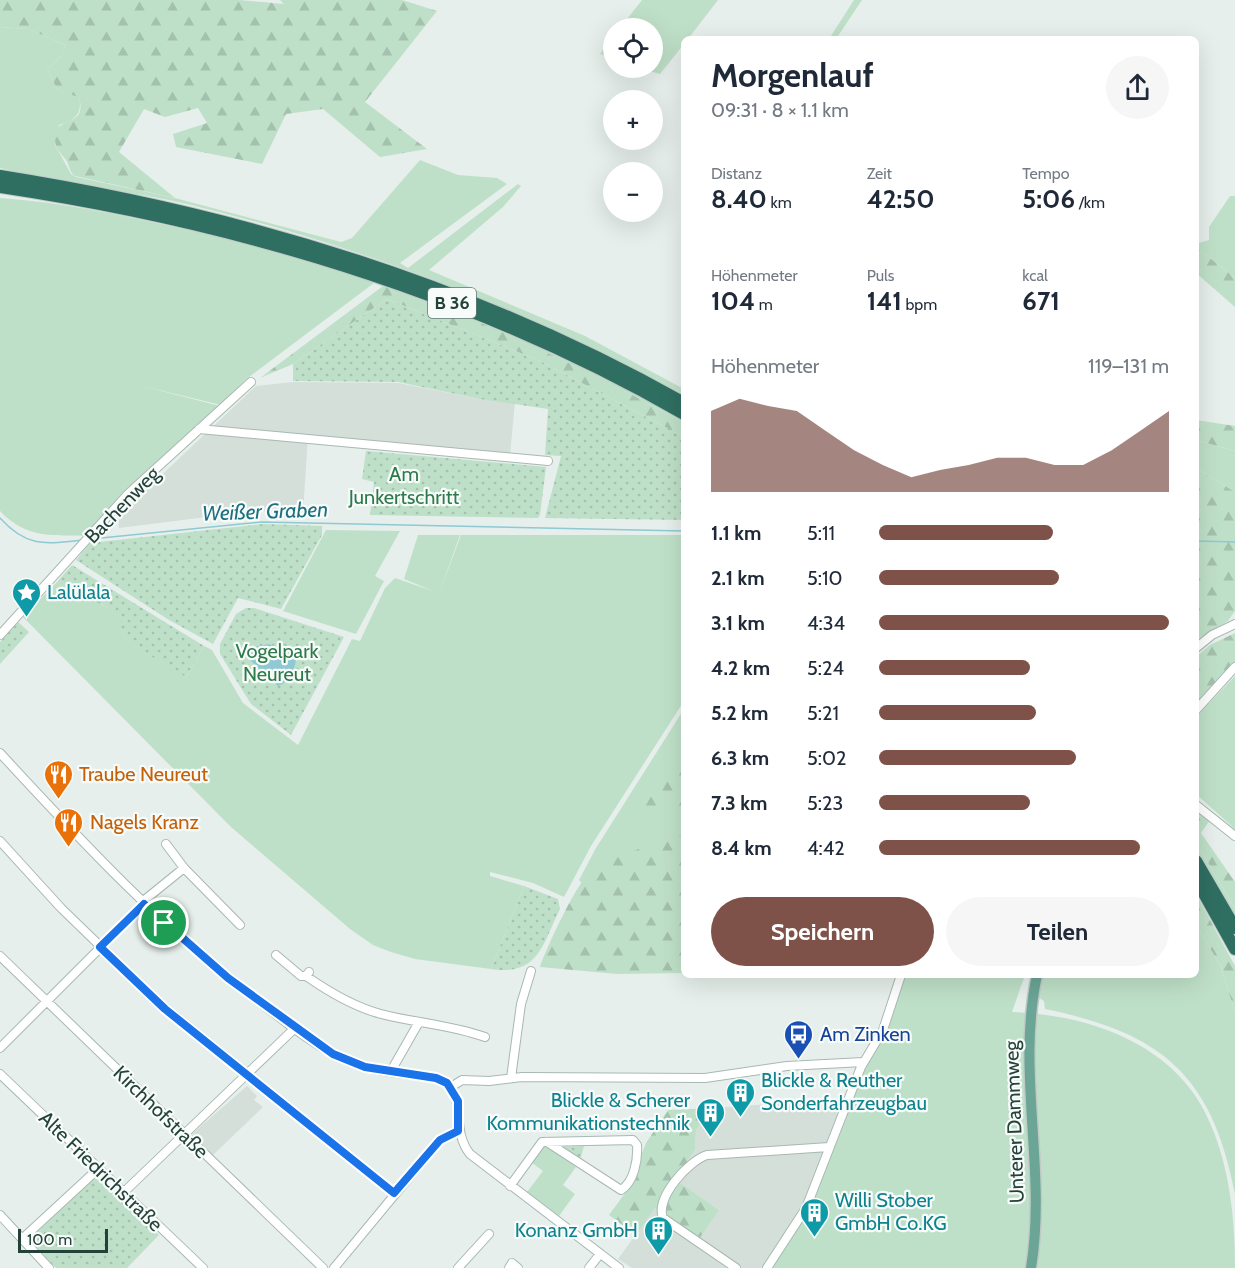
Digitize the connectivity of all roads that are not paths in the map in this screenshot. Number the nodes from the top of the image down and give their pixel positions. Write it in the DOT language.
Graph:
graph roads {
  1 [pos="1,173"];
  2 [pos="0,187"];
  3 [pos="0,196"];
  4 [pos="62,197"];
  5 [pos="251,382"];
  6 [pos="681,401"];
  7 [pos="681,412"];
  8 [pos="199,429"];
  9 [pos="548,460"];
  10 [pos="1235,624"];
  11 [pos="0,635"];
  12 [pos="1199,646"];
  13 [pos="1235,667"];
  14 [pos="1199,707"];
  15 [pos="0,753"];
  16 [pos="1199,807"];
  17 [pos="1235,836"];
  18 [pos="0,841"];
  19 [pos="166,844"];
  20 [pos="1199,866"];
  21 [pos="184,868"];
  22 [pos="1199,884"];
  23 [pos="143,903"];
  24 [pos="240,926"];
  25 [pos="1235,928"];
  26 [pos="100,947"];
  27 [pos="1235,949"];
  28 [pos="276,955"];
  29 [pos="0,956"];
  30 [pos="531,971"];
  31 [pos="900,978"];
  32 [pos="1037,978"];
  33 [pos="46,1003"];
  34 [pos="419,1022"];
  35 [pos="295,1028"];
  36 [pos="485,1037"];
  37 [pos="0,1048"];
  38 [pos="863,1062"];
  39 [pos="392,1071"];
  40 [pos="0,1074"];
  41 [pos="245,1074"];
  42 [pos="511,1078"];
  43 [pos="451,1087"];
  44 [pos="458,1131"];
  45 [pos="185,1135"];
  46 [pos="547,1142"];
  47 [pos="829,1147"];
  48 [pos="99,1168"];
  49 [pos="510,1186"];
  50 [pos="124,1192"];
  51 [pos="394,1193"];
  52 [pos="0,1215"];
  53 [pos="489,1234"];
  54 [pos="22,1239"];
  55 [pos="600,1254"];
  56 [pos="49,1268"];
  57 [pos="202,1268"];
  58 [pos="323,1268"];
  59 [pos="334,1268"];
  60 [pos="458,1268"];
  61 [pos="589,1268"];
  62 [pos="619,1268"];
  63 [pos="736,1268"];
  64 [pos="766,1268"];
  65 [pos="1030,1268"];
  1 -- 6 [label="highway, B 36"];
  2 -- 4 [label="highway, B 36"];
  3 -- 4 [label="highway, B 36"];
  4 -- 7 [label="highway, B 36"];
  5 -- 8 [label="street, Bachenweg"];
  8 -- 9 [label="street"];
  8 -- 11 [label="street, Bachenweg"];
  10 -- 12 [label="street"];
  13 -- 14 [label="street"];
  15 -- 23 [label="street"];
  16 -- 17 [label="street"];
  18 -- 26 [label="street"];
  19 -- 21 [label="street"];
  20 -- 25 [label="highway"];
  21 -- 23 [label="street"];
  21 -- 24 [label="street"];
  22 -- 27 [label="highway"];
  23 -- 26 [label="street"];
  23 -- 35 [label="street"];
  26 -- 33 [label="street"];
  26 -- 41 [label="street"];
  28 -- 34 [label="street"];
  29 -- 33 [label="street, Kirchhofstraße"];
  30 -- 42 [label="street"];
  31 -- 38 [label="street"];
  32 -- 65 [label="main road, Unterer Dammweg"];
  33 -- 37 [label="street"];
  33 -- 45 [label="street, Kirchhofstraße"];
  34 -- 36 [label="street"];
  34 -- 39 [label="street"];
  35 -- 39 [label="street"];
  35 -- 41 [label="street"];
  38 -- 42 [label="street"];
  38 -- 47 [label="street"];
  39 -- 43 [label="street"];
  40 -- 48 [label="street, Alte Friedrichstraße"];
  41 -- 45 [label="street"];
  41 -- 51 [label="street"];
  42 -- 43 [label="street"];
  43 -- 44 [label="street"];
  44 -- 49 [label="street"];
  44 -- 51 [label="street"];
  45 -- 50 [label="street"];
  45 -- 58 [label="street, Kirchhofstraße"];
  46 -- 46 [label="street"];
  46 -- 49 [label="street"];
  47 -- 63 [label="street"];
  47 -- 64 [label="street"];
  48 -- 50 [label="street, Alte Friedrichstraße"];
  48 -- 54 [label="street"];
  49 -- 55 [label="street"];
  50 -- 57 [label="street, Alte Friedrichstraße"];
  51 -- 59 [label="street"];
  52 -- 54 [label="street"];
  53 -- 60 [label="street"];
  54 -- 56 [label="street"];
  55 -- 61 [label="street"];
  55 -- 62 [label="street"];
}
